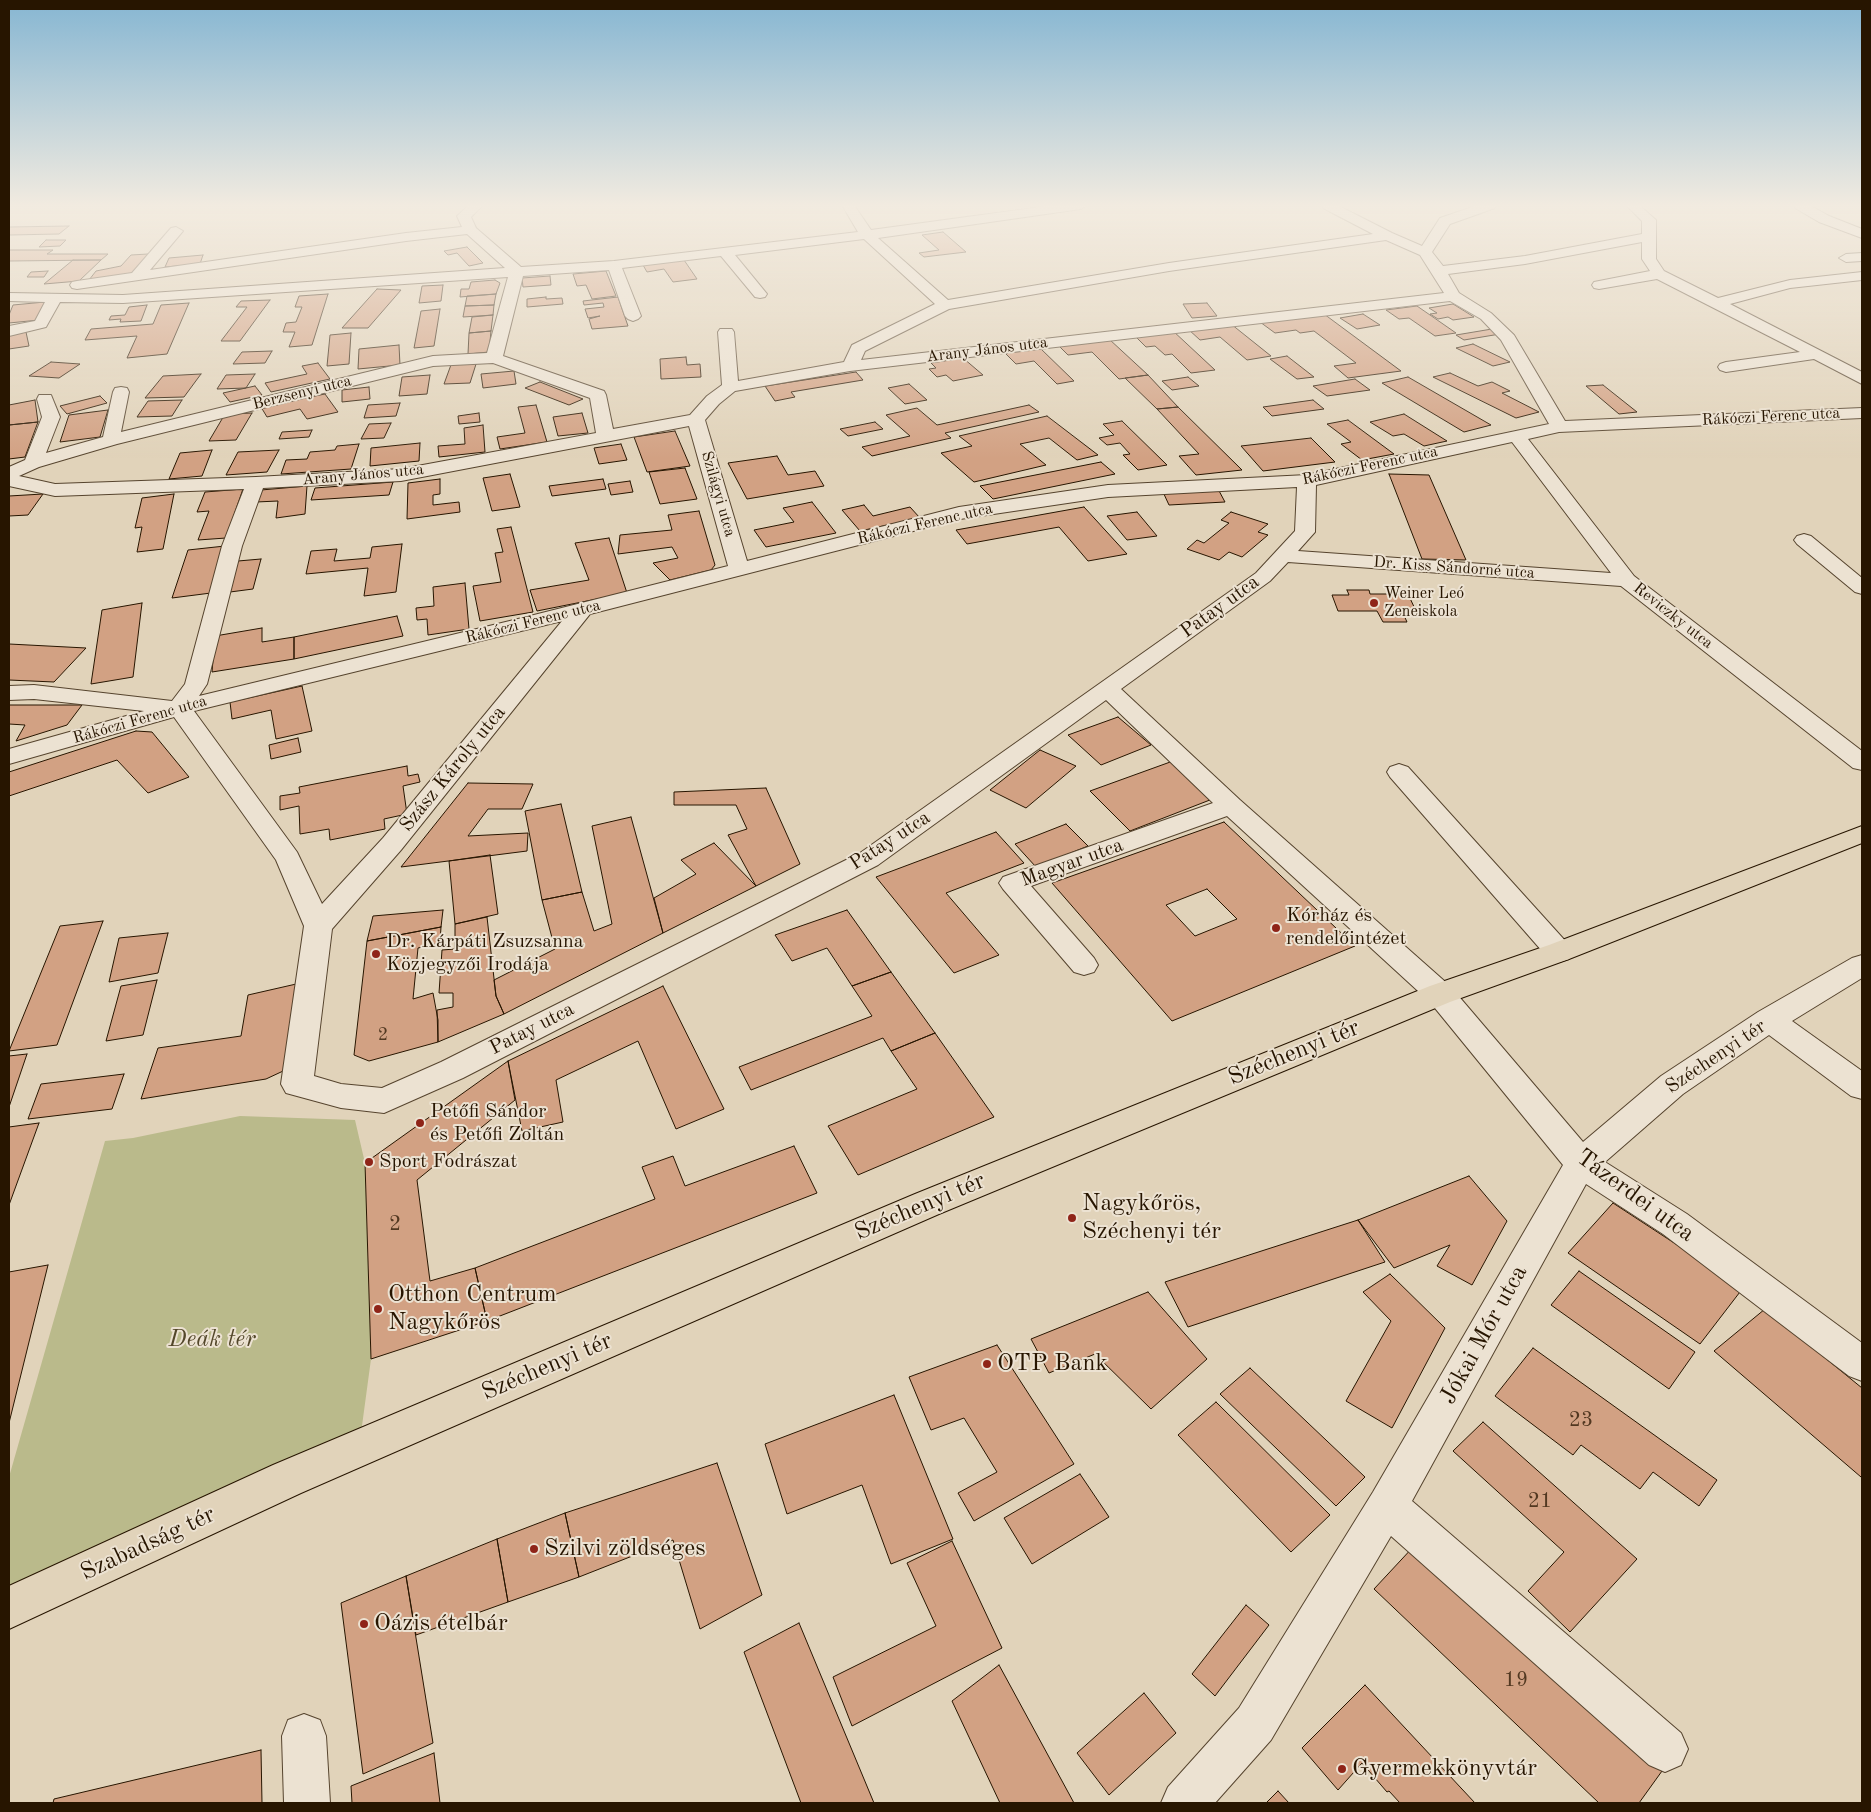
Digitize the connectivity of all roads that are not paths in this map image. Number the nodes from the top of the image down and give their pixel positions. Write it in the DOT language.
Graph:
graph roads {
  1 [pos="51,290"];
  2 [pos="256,290"];
  3 [pos="512,290"];
  4 [pos="623,290"];
  5 [pos="756,290"];
  6 [pos="928,290"];
  7 [pos="1038,290"];
  8 [pos="1450,290"];
  9 [pos="1690,290"];
  10 [pos="1768,290"];
  11 [pos="760,294"];
  12 [pos="1453,296"];
  13 [pos="14,297"];
  14 [pos="55,297"];
  15 [pos="1716,303"];
  16 [pos="945,305"];
  17 [pos="632,316"];
  18 [pos="9,331"];
  19 [pos="726,332"];
  20 [pos="1817,354"];
  21 [pos="494,358"];
  22 [pos="850,366"];
  23 [pos="1726,367"];
  24 [pos="1862,379"];
  25 [pos="730,387"];
  26 [pos="121,392"];
  27 [pos="46,399"];
  28 [pos="1861,414"];
  29 [pos="696,419"];
  30 [pos="1559,427"];
  31 [pos="605,435"];
  32 [pos="1516,436"];
  33 [pos="111,440"];
  34 [pos="33,463"];
  35 [pos="9,474"];
  36 [pos="9,480"];
  37 [pos="1308,481"];
  38 [pos="256,484"];
  39 [pos="1804,540"];
  40 [pos="1282,556"];
  41 [pos="739,569"];
  42 [pos="1626,580"];
  43 [pos="1862,588"];
  44 [pos="583,609"];
  45 [pos="1108,688"];
  46 [pos="9,692"];
  47 [pos="179,708"];
  48 [pos="9,757"];
  49 [pos="1862,763"];
  50 [pos="1399,772"];
  51 [pos="1231,806"];
  52 [pos="1862,834"];
  53 [pos="318,926"];
  54 [pos="1559,952"];
  55 [pos="1084,965"];
  56 [pos="1856,977"];
  57 [pos="1440,994"];
  58 [pos="1769,1020"];
  59 [pos="1862,1087"];
  60 [pos="1581,1163"];
  61 [pos="1862,1364"];
  62 [pos="287,1479"];
  63 [pos="1387,1506"];
  64 [pos="9,1608"];
  65 [pos="304,1736"];
  66 [pos="1665,1749"];
  67 [pos="307,1803"];
  68 [pos="1184,1803"];
  1 -- 13 [label="street"];
  2 -- 14 [label="street"];
  3 -- 21 [label="street"];
  4 -- 17 [label="street"];
  5 -- 11 [label="street"];
  6 -- 16 [label="street"];
  7 -- 16 [label="street"];
  8 -- 12 [label="street"];
  9 -- 15 [label="street"];
  10 -- 15 [label="street"];
  12 -- 22 [label="street, Arany János utca"];
  12 -- 30 [label="street"];
  13 -- 14 [label="street"];
  14 -- 18 [label="street"];
  15 -- 20 [label="street"];
  16 -- 22 [label="street"];
  19 -- 25 [label="street"];
  20 -- 23 [label="street"];
  20 -- 24 [label="street"];
  21 -- 31 [label="street, Berzsenyi utca"];
  21 -- 33 [label="street, Berzsenyi utca"];
  22 -- 25 [label="street, Arany János utca"];
  25 -- 29 [label="street, Arany János utca"];
  26 -- 33 [label="street"];
  27 -- 34 [label="street"];
  28 -- 30 [label="street, Rákóczi Ferenc utca"];
  29 -- 31 [label="street, Arany János utca"];
  29 -- 41 [label="street, Szilágyi utca"];
  30 -- 32 [label="street, Rákóczi Ferenc utca"];
  31 -- 38 [label="street, Arany János utca"];
  32 -- 37 [label="street, Rákóczi Ferenc utca"];
  32 -- 42 [label="street, Reviczky utca"];
  33 -- 34 [label="street, Berzsenyi utca"];
  34 -- 35 [label="street, Berzsenyi utca"];
  36 -- 38 [label="street, Arany János utca"];
  37 -- 40 [label="street, Patay utca"];
  37 -- 41 [label="street, Rákóczi Ferenc utca"];
  38 -- 47 [label="street"];
  39 -- 43 [label="street"];
  40 -- 42 [label="street, Dr. Kiss Sándorné utca"];
  40 -- 45 [label="street, Patay utca"];
  41 -- 44 [label="street, Rákóczi Ferenc utca"];
  42 -- 49 [label="street, Reviczky utca"];
  44 -- 47 [label="street, Rákóczi Ferenc utca"];
  44 -- 53 [label="street, Szász Károly utca"];
  45 -- 51 [label="street"];
  45 -- 53 [label="street, Patay utca"];
  46 -- 47 [label="street"];
  47 -- 48 [label="street, Rákóczi Ferenc utca"];
  47 -- 53 [label="street"];
  50 -- 54 [label="street"];
  51 -- 55 [label="street, Magyar utca"];
  51 -- 57 [label="street"];
  52 -- 54 [label="main road, Széchenyi tér"];
  54 -- 57 [label="main road, Széchenyi tér"];
  56 -- 58 [label="street, Széchenyi tér"];
  57 -- 60 [label="street, Tázerdei utca"];
  57 -- 62 [label="main road, Széchenyi tér"];
  58 -- 59 [label="street"];
  58 -- 60 [label="street, Széchenyi tér"];
  60 -- 61 [label="street, Tázerdei utca"];
  60 -- 63 [label="street, Jókai Mór utca"];
  62 -- 64 [label="main road, Szabadság tér"];
  63 -- 66 [label="street"];
  63 -- 68 [label="street, Jókai Mór utca"];
  65 -- 67 [label="street"];
}
